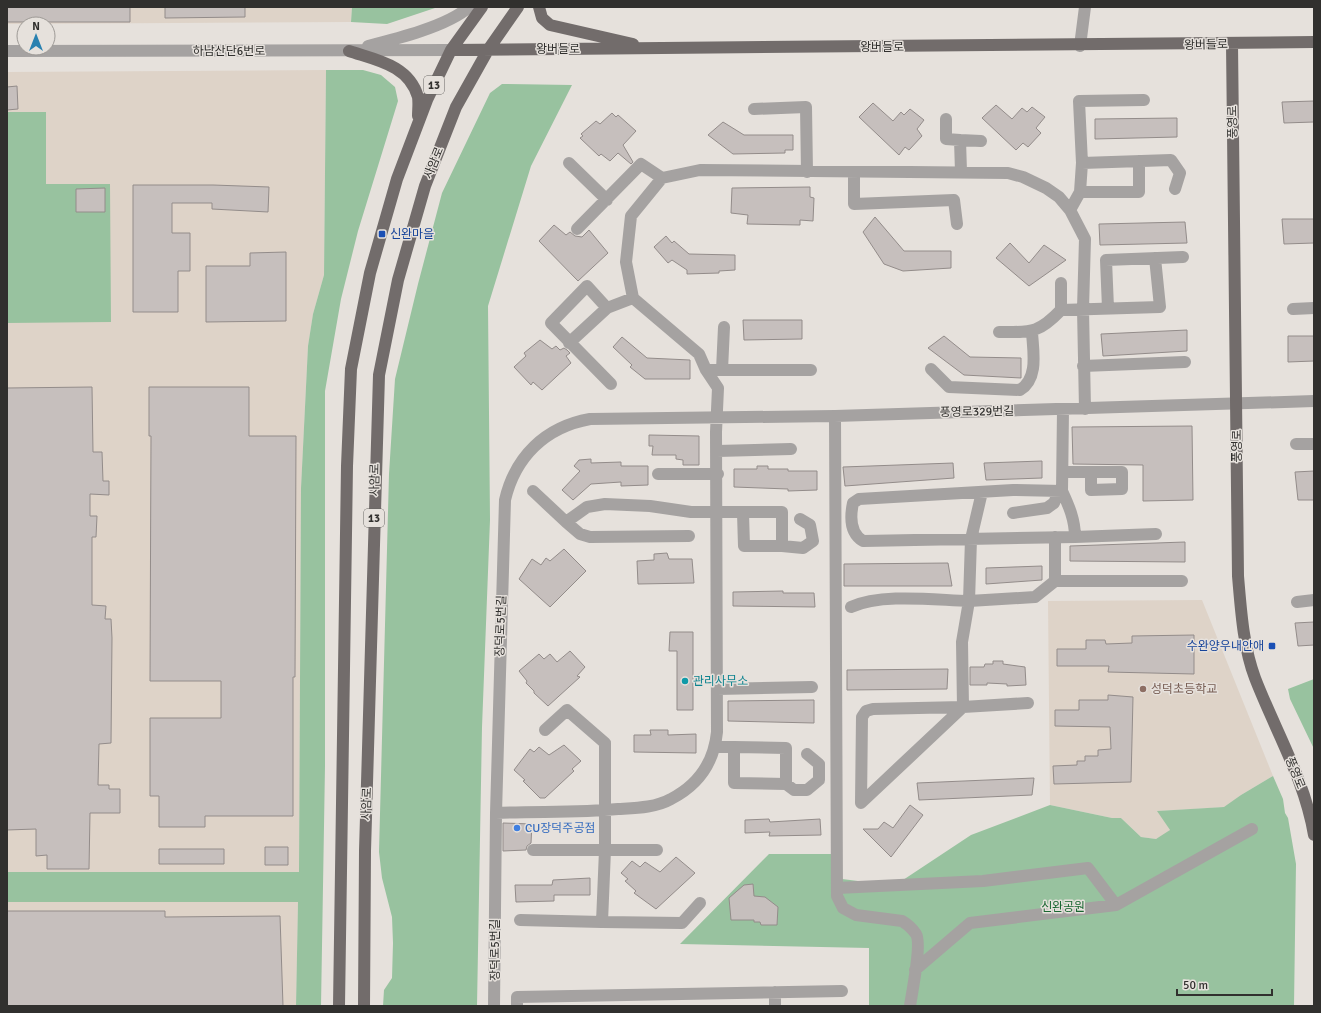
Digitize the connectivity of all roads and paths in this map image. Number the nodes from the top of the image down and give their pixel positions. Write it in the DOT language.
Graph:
graph roads {
  1 [pos="469,7"];
  2 [pos="482,7"];
  3 [pos="518,7"];
  4 [pos="539,7"];
  5 [pos="1085,7"];
  6 [pos="1314,42"];
  7 [pos="1232,44"];
  8 [pos="1080,46"];
  9 [pos="654,49"];
  10 [pos="451,50"];
  11 [pos="488,50"];
  12 [pos="349,51"];
  13 [pos="7,52"];
  14 [pos="1144,100"];
  15 [pos="754,109"];
  16 [pos="946,119"];
  17 [pos="419,121"];
  18 [pos="960,140"];
  19 [pos="981,141"];
  20 [pos="1139,161"];
  21 [pos="1082,163"];
  22 [pos="569,164"];
  23 [pos="807,172"];
  24 [pos="854,172"];
  25 [pos="960,172"];
  26 [pos="662,178"];
  27 [pos="1175,189"];
  28 [pos="1080,192"];
  29 [pos="607,200"];
  30 [pos="1070,210"];
  31 [pos="957,224"];
  32 [pos="577,229"];
  33 [pos="1183,257"];
  34 [pos="1155,258"];
  35 [pos="1061,283"];
  36 [pos="633,298"];
  37 [pos="607,308"];
  38 [pos="1108,308"];
  39 [pos="1314,308"];
  40 [pos="1083,309"];
  41 [pos="1293,309"];
  42 [pos="1061,310"];
  43 [pos="724,327"];
  44 [pos="999,332"];
  45 [pos="1032,332"];
  46 [pos="569,343"];
  47 [pos="1185,362"];
  48 [pos="1083,366"];
  49 [pos="931,369"];
  50 [pos="706,370"];
  51 [pos="722,370"];
  52 [pos="811,370"];
  53 [pos="611,384"];
  54 [pos="1314,401"];
  55 [pos="1237,403"];
  56 [pos="1085,409"];
  57 [pos="1063,410"];
  58 [pos="835,416"];
  59 [pos="717,418"];
  60 [pos="1296,444"];
  61 [pos="1314,444"];
  62 [pos="791,449"];
  63 [pos="717,451"];
  64 [pos="1063,472"];
  65 [pos="1091,472"];
  66 [pos="658,474"];
  67 [pos="718,474"];
  68 [pos="533,491"];
  69 [pos="1061,491"];
  70 [pos="982,492"];
  71 [pos="718,513"];
  72 [pos="743,513"];
  73 [pos="1013,513"];
  74 [pos="800,519"];
  75 [pos="566,522"];
  76 [pos="1156,534"];
  77 [pos="689,536"];
  78 [pos="1075,537"];
  79 [pos="1055,538"];
  80 [pos="971,539"];
  81 [pos="782,546"];
  82 [pos="1055,581"];
  83 [pos="1182,581"];
  84 [pos="969,600"];
  85 [pos="1314,600"];
  86 [pos="1297,602"];
  87 [pos="851,608"];
  88 [pos="812,687"];
  89 [pos="717,689"];
  90 [pos="1028,703"];
  91 [pos="963,707"];
  92 [pos="545,730"];
  93 [pos="716,747"];
  94 [pos="734,747"];
  95 [pos="807,754"];
  96 [pos="786,784"];
  97 [pos="604,810"];
  98 [pos="496,813"];
  99 [pos="1252,829"];
  100 [pos="1314,835"];
  101 [pos="533,850"];
  102 [pos="605,850"];
  103 [pos="657,850"];
  104 [pos="837,888"];
  105 [pos="700,903"];
  106 [pos="1116,905"];
  107 [pos="520,920"];
  108 [pos="602,922"];
  109 [pos="915,970"];
  110 [pos="842,990"];
  111 [pos="775,992"];
  112 [pos="339,1006"];
  113 [pos="364,1006"];
  114 [pos="494,1006"];
  115 [pos="517,1006"];
  116 [pos="775,1006"];
  117 [pos="910,1006"];
  1 -- 12 [label="street"];
  2 -- 10 [label="main road, 사암로 / 13"];
  3 -- 11 [label="main road, 사암로 / 13"];
  4 -- 9 [label="main road"];
  5 -- 8 [label="street"];
  6 -- 7 [label="main road, 왕버들로"];
  7 -- 8 [label="main road, 왕버들로"];
  7 -- 55 [label="main road, 풍영로"];
  8 -- 9 [label="main road, 왕버들로"];
  9 -- 11 [label="main road, 왕버들로"];
  10 -- 11 [label="main road, 왕버들로"];
  10 -- 12 [label="street, 하남산단6번로"];
  10 -- 17 [label="main road, 사암로 / 13"];
  11 -- 113 [label="main road, 사암로 / 13"];
  12 -- 13 [label="street, 하남산단6번로"];
  12 -- 17 [label="main road"];
  14 -- 21 [label="street"];
  15 -- 23 [label="street"];
  16 -- 18 [label="street"];
  17 -- 112 [label="main road, 사암로 / 13"];
  18 -- 19 [label="street"];
  18 -- 25 [label="street"];
  20 -- 21 [label="street"];
  20 -- 27 [label="street"];
  20 -- 28 [label="street"];
  21 -- 28 [label="street"];
  22 -- 29 [label="street"];
  23 -- 24 [label="street"];
  23 -- 26 [label="street"];
  24 -- 25 [label="street"];
  24 -- 31 [label="street"];
  25 -- 30 [label="street"];
  26 -- 29 [label="street"];
  26 -- 36 [label="street"];
  28 -- 30 [label="street"];
  29 -- 32 [label="street"];
  30 -- 40 [label="street"];
  33 -- 34 [label="street"];
  34 -- 38 [label="street"];
  34 -- 38 [label="street"];
  35 -- 42 [label="street"];
  36 -- 37 [label="street"];
  36 -- 50 [label="street"];
  37 -- 46 [label="street"];
  37 -- 46 [label="street"];
  38 -- 40 [label="street"];
  39 -- 41 [label="street"];
  40 -- 42 [label="street"];
  40 -- 48 [label="street"];
  42 -- 45 [label="street"];
  43 -- 51 [label="street"];
  44 -- 45 [label="street"];
  45 -- 49 [label="street"];
  46 -- 53 [label="street"];
  47 -- 48 [label="street"];
  48 -- 56 [label="street"];
  50 -- 51 [label="street"];
  50 -- 59 [label="street"];
  51 -- 52 [label="street"];
  54 -- 55 [label="street, 풍영로329번길"];
  55 -- 56 [label="street, 풍영로329번길"];
  55 -- 100 [label="main road, 풍영로"];
  56 -- 57 [label="street, 풍영로329번길"];
  57 -- 58 [label="street, 풍영로329번길"];
  57 -- 64 [label="street"];
  58 -- 59 [label="street, 풍영로329번길"];
  58 -- 104 [label="street"];
  59 -- 63 [label="street"];
  59 -- 98 [label="street, 장덕로5번길"];
  60 -- 61 [label="street"];
  62 -- 63 [label="street"];
  63 -- 67 [label="street"];
  64 -- 65 [label="street"];
  64 -- 69 [label="street"];
  66 -- 67 [label="street"];
  67 -- 71 [label="street"];
  68 -- 75 [label="street"];
  69 -- 70 [label="street"];
  69 -- 73 [label="street"];
  69 -- 78 [label="street"];
  70 -- 80 [label="street"];
  70 -- 80 [label="street"];
  71 -- 72 [label="street"];
  71 -- 75 [label="street"];
  71 -- 89 [label="street"];
  72 -- 81 [label="street"];
  72 -- 81 [label="street"];
  74 -- 81 [label="street"];
  75 -- 77 [label="street"];
  76 -- 78 [label="street"];
  78 -- 79 [label="street"];
  79 -- 80 [label="street"];
  79 -- 82 [label="street"];
  80 -- 84 [label="street"];
  82 -- 83 [label="street"];
  82 -- 84 [label="street"];
  84 -- 87 [label="street"];
  84 -- 91 [label="street"];
  85 -- 86 [label="street"];
  88 -- 89 [label="street"];
  89 -- 93 [label="street"];
  90 -- 91 [label="street"];
  91 -- 91 [label="street"];
  92 -- 97 [label="street"];
  93 -- 94 [label="street"];
  93 -- 97 [label="street"];
  94 -- 96 [label="street"];
  94 -- 96 [label="street"];
  95 -- 96 [label="street"];
  97 -- 98 [label="street"];
  97 -- 102 [label="street"];
  98 -- 114 [label="street, 장덕로5번길"];
  99 -- 106 [label="street"];
  101 -- 102 [label="street"];
  102 -- 103 [label="street"];
  102 -- 108 [label="street"];
  104 -- 106 [label="street"];
  104 -- 109 [label="street"];
  105 -- 108 [label="street"];
  106 -- 109 [label="street"];
  107 -- 108 [label="street"];
  109 -- 117 [label="street"];
  110 -- 111 [label="street"];
  111 -- 115 [label="street"];
  111 -- 116 [label="street"];
}
